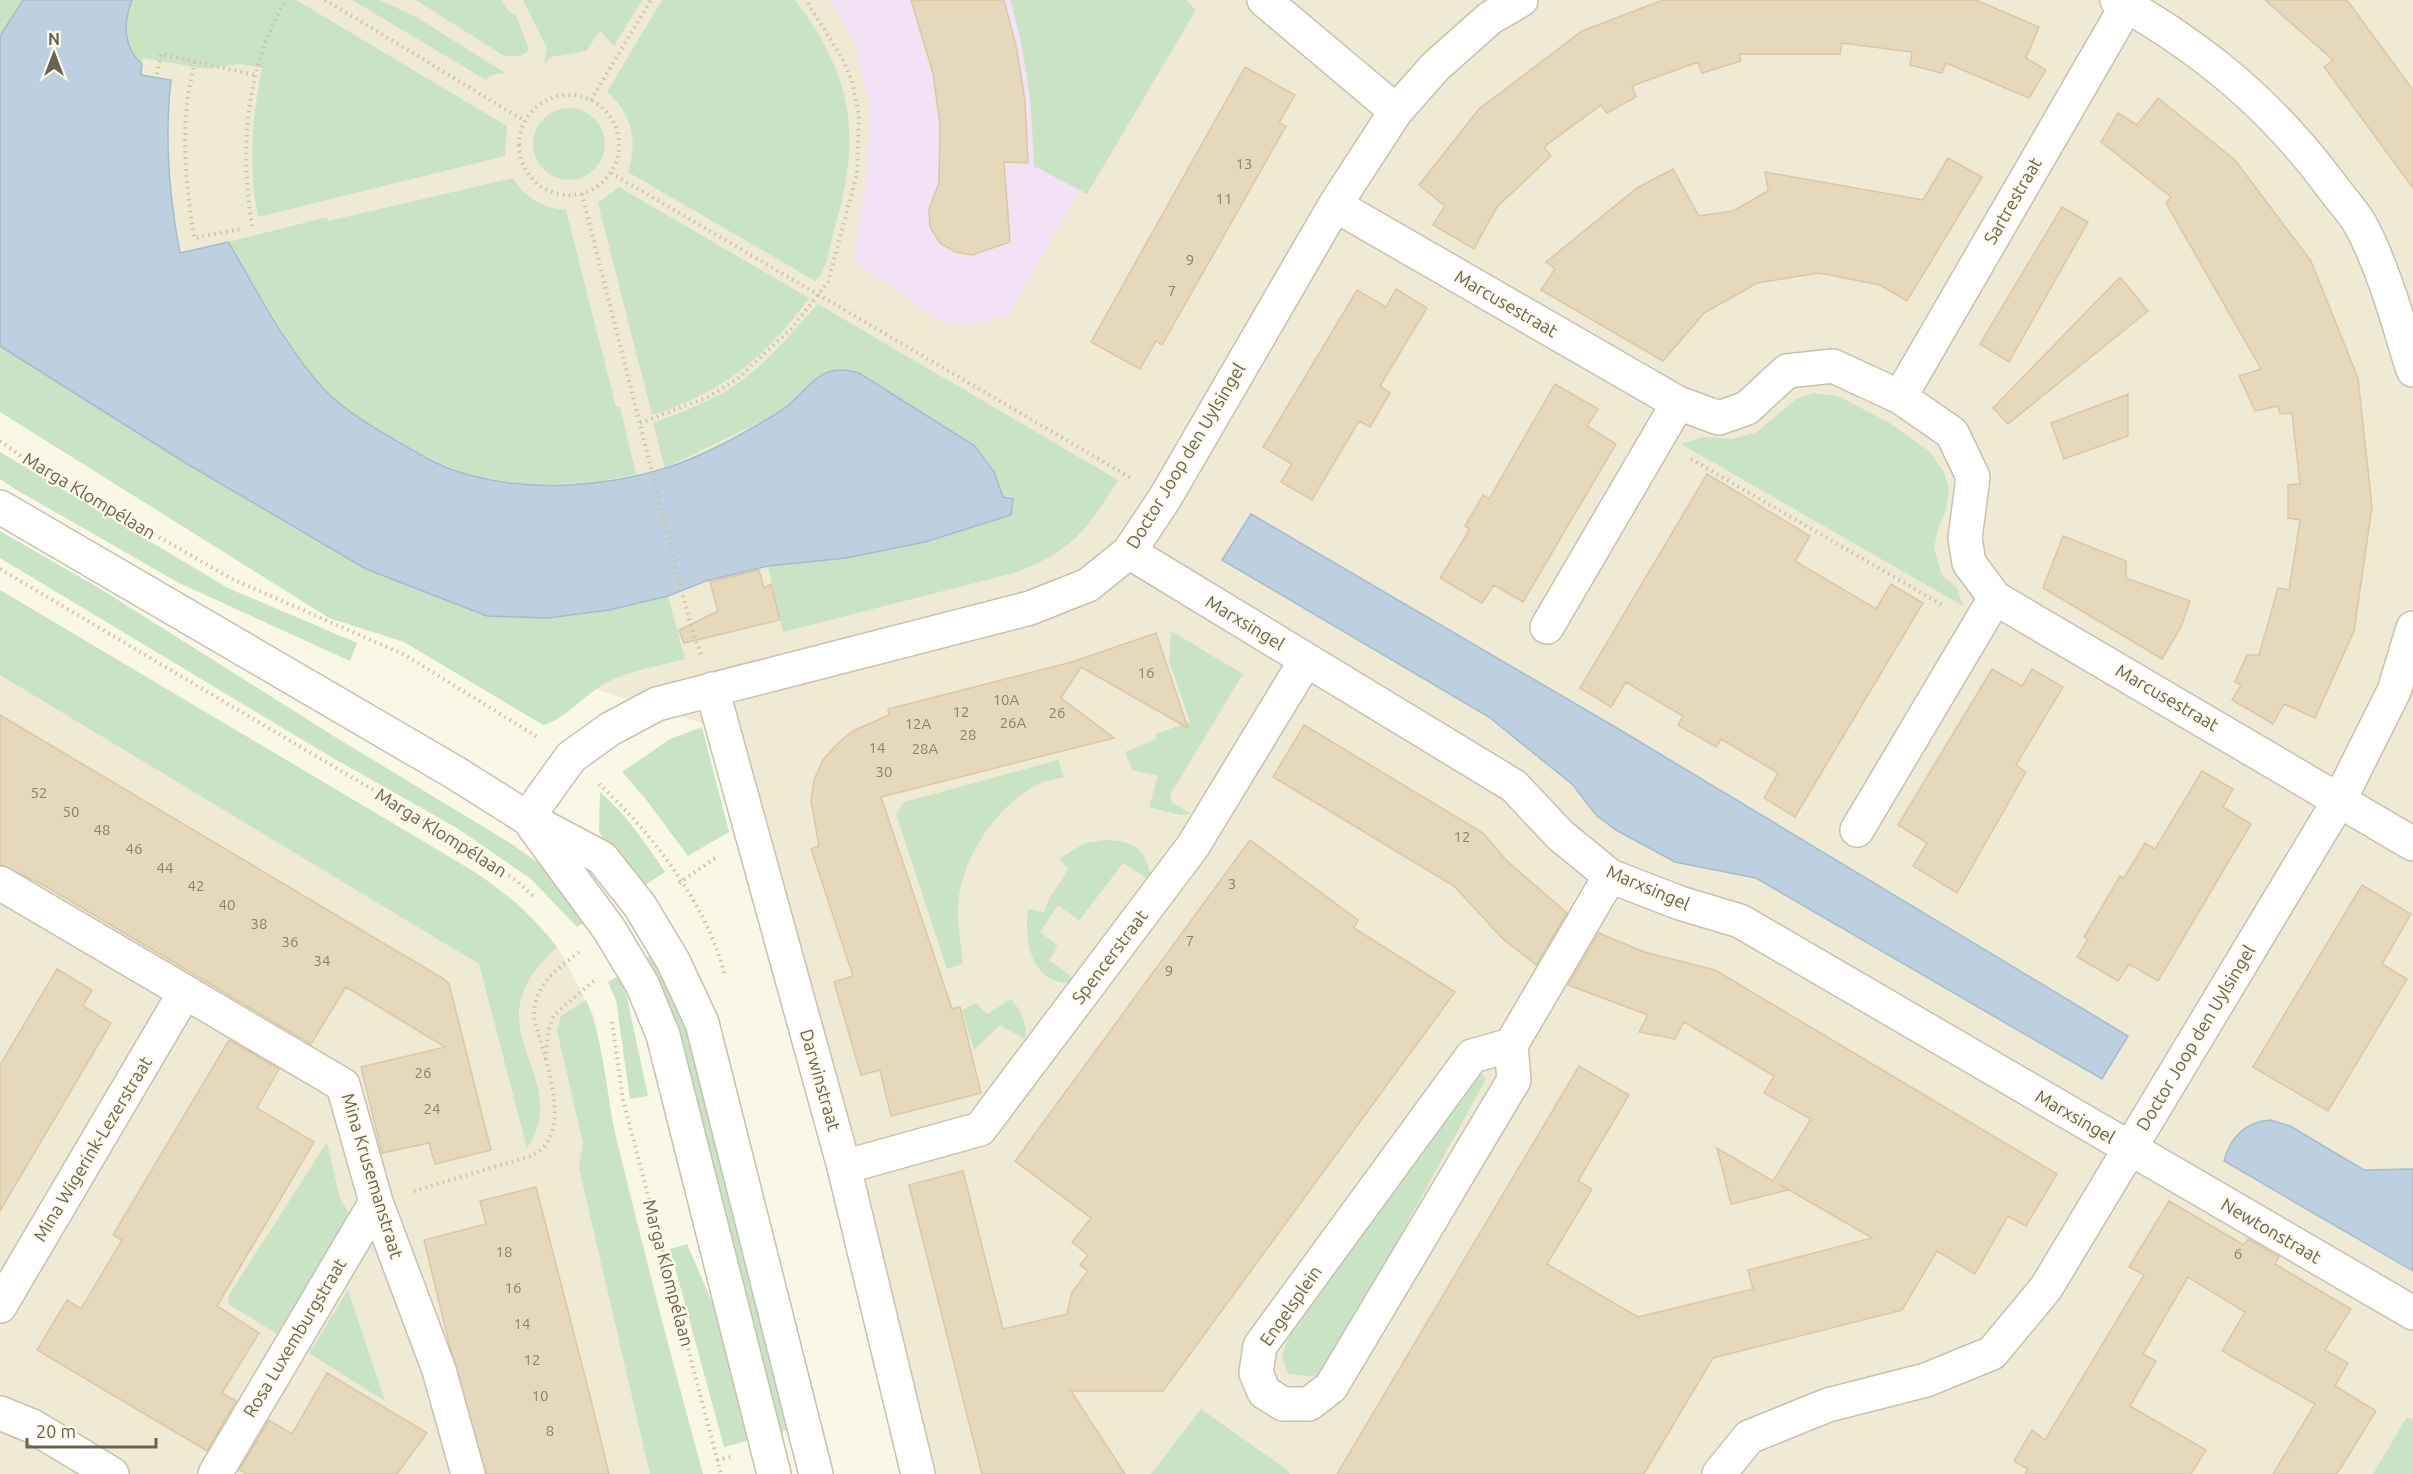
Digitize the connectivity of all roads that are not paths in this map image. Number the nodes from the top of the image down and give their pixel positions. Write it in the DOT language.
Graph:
graph roads {
  1 [pos="1264,0"];
  2 [pos="1521,0"];
  3 [pos="2122,3"];
  4 [pos="1396,111"];
  5 [pos="1335,205"];
  6 [pos="2413,370"];
  7 [pos="1900,397"];
  8 [pos="1678,404"];
  9 [pos="0,507"];
  10 [pos="1129,552"];
  11 [pos="1995,598"];
  12 [pos="1547,627"];
  13 [pos="2413,628"];
  14 [pos="1306,660"];
  15 [pos="712,689"];
  16 [pos="2340,799"];
  17 [pos="527,818"];
  18 [pos="1857,830"];
  19 [pos="2413,844"];
  20 [pos="1610,876"];
  21 [pos="4,893"];
  22 [pos="185,992"];
  23 [pos="1511,1045"];
  24 [pos="2130,1149"];
  25 [pos="844,1167"];
  26 [pos="376,1202"];
  27 [pos="0,1306"];
  28 [pos="2413,1313"];
  29 [pos="0,1413"];
  30 [pos="112,1474"];
  31 [pos="215,1474"];
  32 [pos="468,1474"];
  33 [pos="774,1474"];
  34 [pos="816,1474"];
  35 [pos="918,1474"];
  36 [pos="1719,1474"];
  1 -- 4 [label="street"];
  2 -- 4 [label="street, Doctor Joop den Uylsingel"];
  3 -- 6 [label="street"];
  3 -- 7 [label="street, Sartrestraat"];
  4 -- 5 [label="street, Doctor Joop den Uylsingel"];
  5 -- 8 [label="street, Marcusestraat"];
  5 -- 10 [label="street, Doctor Joop den Uylsingel"];
  7 -- 8 [label="street, Marcusestraat"];
  7 -- 11 [label="street, Marcusestraat"];
  8 -- 12 [label="street"];
  9 -- 17 [label="street"];
  10 -- 14 [label="street, Marxsingel"];
  10 -- 15 [label="street, Doctor Joop den Uylsingel"];
  11 -- 16 [label="street, Marcusestraat"];
  11 -- 18 [label="street"];
  13 -- 16 [label="street, Doctor Joop den Uylsingel"];
  14 -- 20 [label="street, Marxsingel"];
  14 -- 25 [label="street, Spencerstraat"];
  15 -- 17 [label="street, Doctor Joop den Uylsingel"];
  15 -- 25 [label="street, Darwinstraat"];
  16 -- 19 [label="street, Marcusestraat"];
  16 -- 24 [label="street, Doctor Joop den Uylsingel"];
  17 -- 33 [label="street"];
  17 -- 34 [label="street"];
  20 -- 23 [label="street"];
  20 -- 24 [label="street, Marxsingel"];
  21 -- 22 [label="street, Mina Krusemanstraat"];
  22 -- 26 [label="street, Mina Krusemanstraat"];
  22 -- 27 [label="street, Mina Wigerink-Lezerstraat"];
  23 -- 23 [label="street, Engelsplein"];
  24 -- 28 [label="street, Newtonstraat"];
  24 -- 36 [label="street, Doctor Joop den Uylsingel"];
  25 -- 35 [label="street, Darwinstraat"];
  26 -- 31 [label="street, Rosa Luxemburgstraat"];
  26 -- 32 [label="street, Mina Krusemanstraat"];
  29 -- 30 [label="street"];
}
